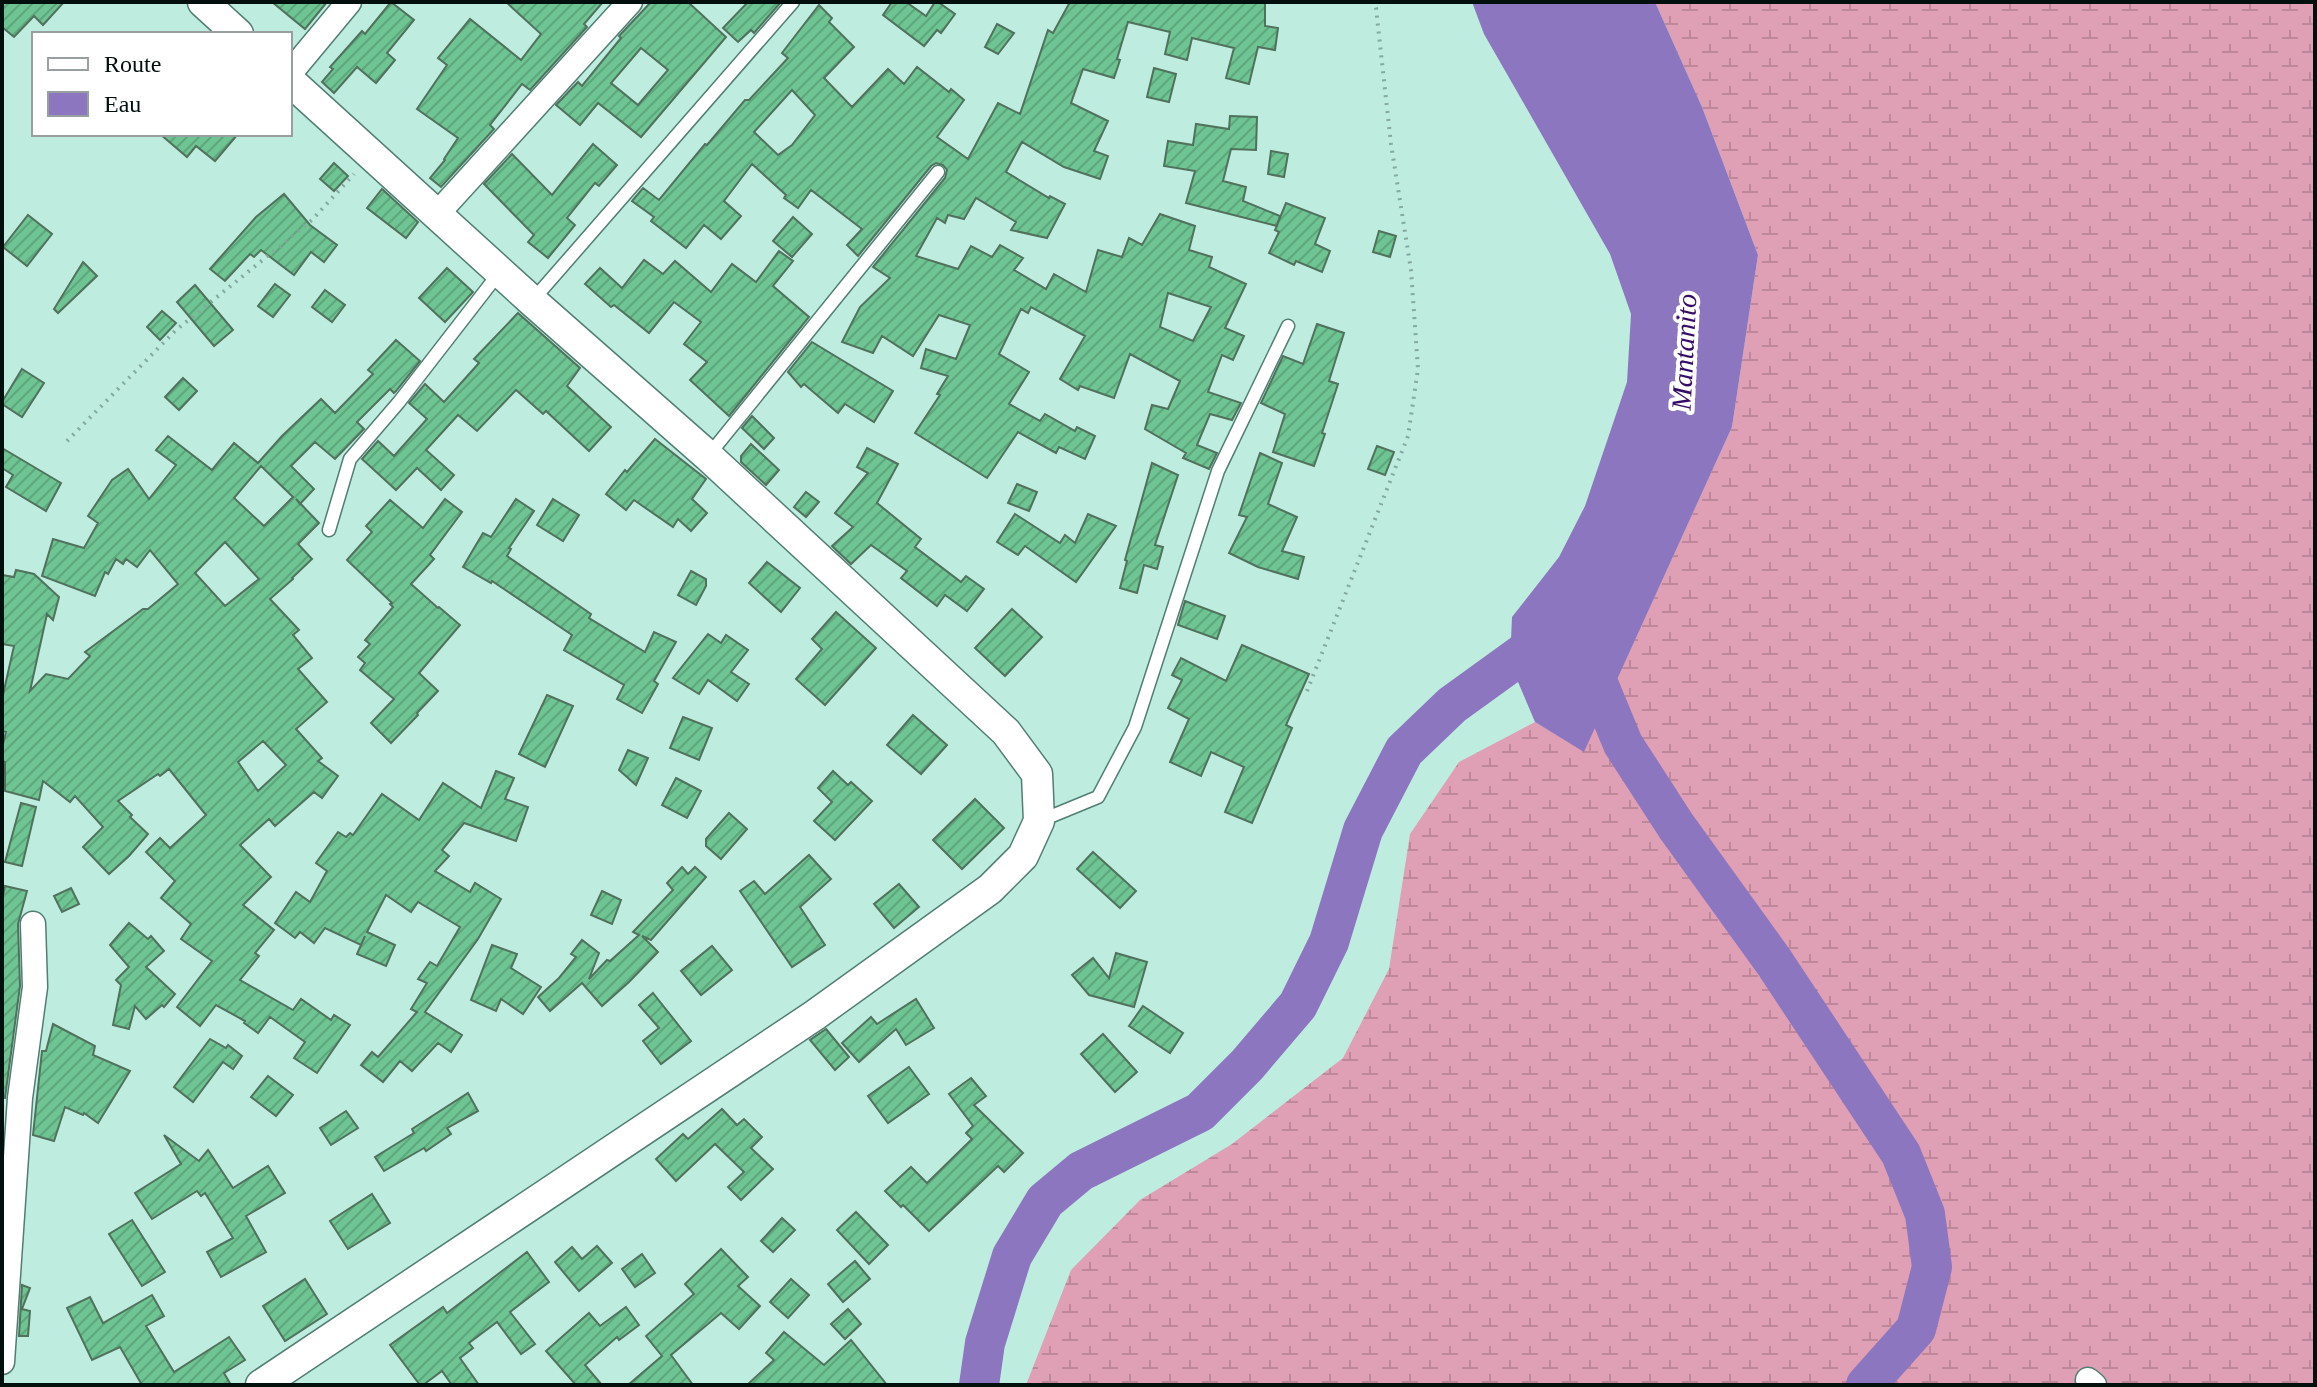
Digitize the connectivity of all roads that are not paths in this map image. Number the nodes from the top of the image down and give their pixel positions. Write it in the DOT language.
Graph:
graph roads {
  1 [pos="203,2"];
  2 [pos="349,2"];
  3 [pos="630,2"];
  4 [pos="793,2"];
  5 [pos="236,32"];
  6 [pos="292,71"];
  7 [pos="292,83"];
  8 [pos="938,172"];
  9 [pos="437,214"];
  10 [pos="500,272"];
  11 [pos="532,301"];
  12 [pos="1288,326"];
  13 [pos="708,456"];
  14 [pos="329,530"];
  15 [pos="1039,821"];
  16 [pos="33,924"];
  17 [pos="2,1362"];
  18 [pos="261,1385"];
  1 -- 5 [label="street"];
  2 -- 6 [label="street"];
  3 -- 9 [label="street"];
  4 -- 11 [label="lane"];
  7 -- 9 [label="street"];
  8 -- 13 [label="lane"];
  9 -- 10 [label="street"];
  10 -- 11 [label="street"];
  10 -- 14 [label="lane"];
  11 -- 13 [label="street"];
  12 -- 15 [label="lane"];
  13 -- 15 [label="street"];
  15 -- 18 [label="street"];
  16 -- 17 [label="street"];
}
